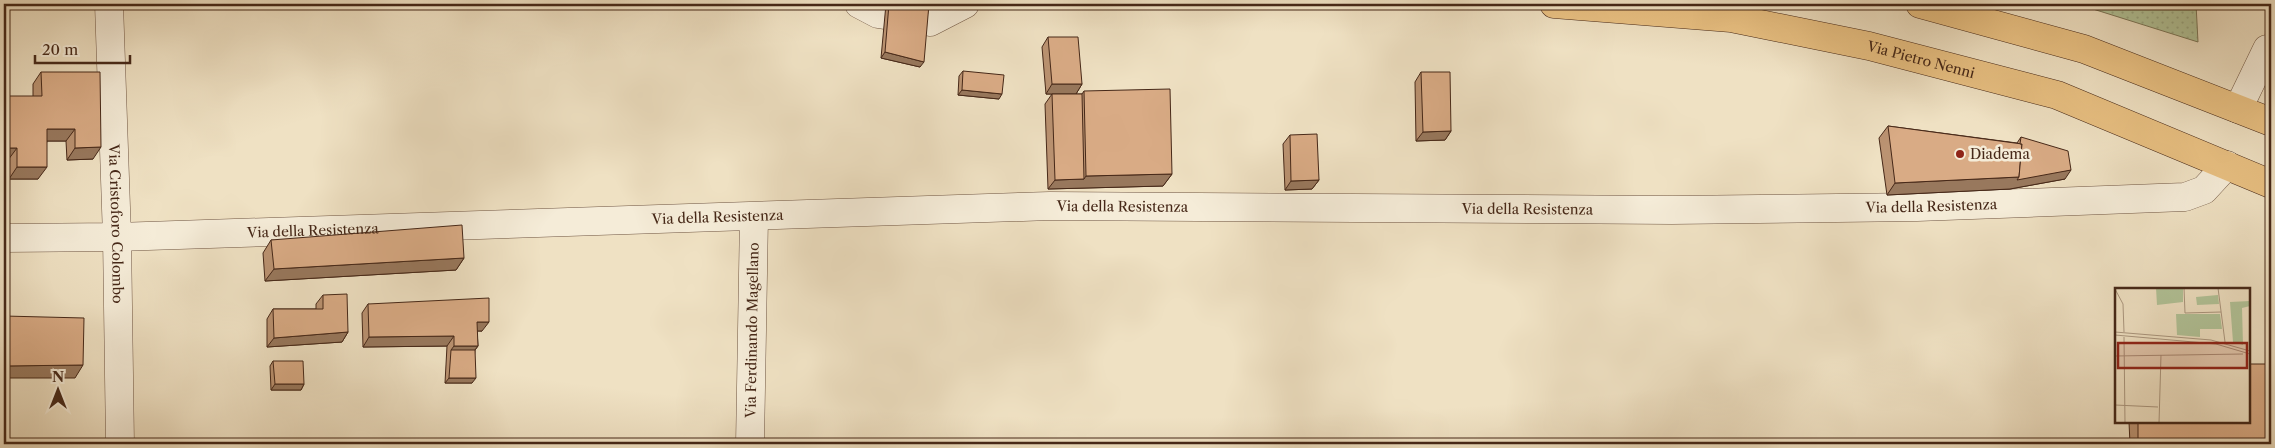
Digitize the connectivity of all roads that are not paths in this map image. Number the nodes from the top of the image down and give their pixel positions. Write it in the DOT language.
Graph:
graph roads {
  1 [pos="108,4"];
  2 [pos="859,4"];
  3 [pos="965,4"];
  4 [pos="1554,4"];
  5 [pos="1920,4"];
  6 [pos="2267,49"];
  7 [pos="2238,109"];
  8 [pos="2271,122"];
  9 [pos="2227,165"];
  10 [pos="2271,184"];
  11 [pos="754,217"];
  12 [pos="117,237"];
  13 [pos="4,238"];
  14 [pos="120,444"];
  15 [pos="750,444"];
  1 -- 12 [label="street, Via Cristoforo Colombo"];
  2 -- 3 [label="street"];
  4 -- 9 [label="main road, Via Pietro Nenni"];
  5 -- 7 [label="main road"];
  6 -- 7 [label="street"];
  7 -- 8 [label="main road"];
  9 -- 10 [label="main road, Via Pietro Nenni"];
  9 -- 11 [label="street, Via della Resistenza"];
  11 -- 12 [label="street, Via della Resistenza"];
  11 -- 15 [label="street, Via Ferdinando Magellano"];
  12 -- 13 [label="street, Via della Resistenza"];
  12 -- 14 [label="street, Via Cristoforo Colombo"];
}
